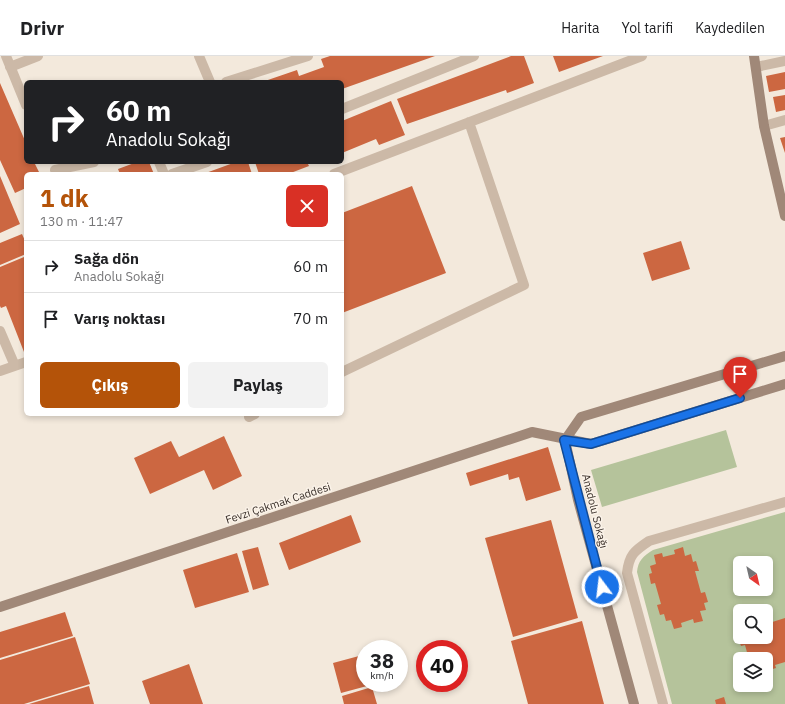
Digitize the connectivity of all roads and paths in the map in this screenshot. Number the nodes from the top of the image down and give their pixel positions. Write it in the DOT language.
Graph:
graph roads {
  1 [pos="6,56"];
  2 [pos="38,56"];
  3 [pos="200,56"];
  4 [pos="474,56"];
  5 [pos="642,56"];
  6 [pos="754,56"];
  7 [pos="305,57"];
  8 [pos="785,61"];
  9 [pos="10,67"];
  10 [pos="756,67"];
  11 [pos="209,80"];
  12 [pos="232,80"];
  13 [pos="24,100"];
  14 [pos="344,108"];
  15 [pos="785,120"];
  16 [pos="469,122"];
  17 [pos="764,126"];
  18 [pos="83,164"];
  19 [pos="201,164"];
  20 [pos="54,169"];
  21 [pos="178,172"];
  22 [pos="339,172"];
  23 [pos="785,216"];
  24 [pos="0,332"];
  25 [pos="785,356"];
  26 [pos="24,363"];
  27 [pos="15,366"];
  28 [pos="0,371"];
  29 [pos="344,371"];
  30 [pos="785,384"];
  31 [pos="564,440"];
  32 [pos="785,502"];
  33 [pos="0,606"];
  34 [pos="634,704"];
  35 [pos="663,704"];
  1 -- 9 [label="street"];
  2 -- 9 [label="street"];
  3 -- 11 [label="street"];
  4 -- 14 [label="street"];
  5 -- 16 [label="street"];
  6 -- 10 [label="street"];
  7 -- 12 [label="street"];
  8 -- 10 [label="street"];
  9 -- 13 [label="street"];
  10 -- 17 [label="street"];
  15 -- 17 [label="street"];
  16 -- 22 [label="street"];
  16 -- 29 [label="street"];
  17 -- 23 [label="street"];
  18 -- 20 [label="street"];
  19 -- 21 [label="street"];
  24 -- 27 [label="street"];
  25 -- 31 [label="street"];
  26 -- 27 [label="street"];
  27 -- 28 [label="street"];
  30 -- 31 [label="street"];
  31 -- 33 [label="street, Fevzi Çakmak Caddesi"];
  31 -- 34 [label="street, Anadolu Sokağı"];
  32 -- 35 [label="street"];
}
